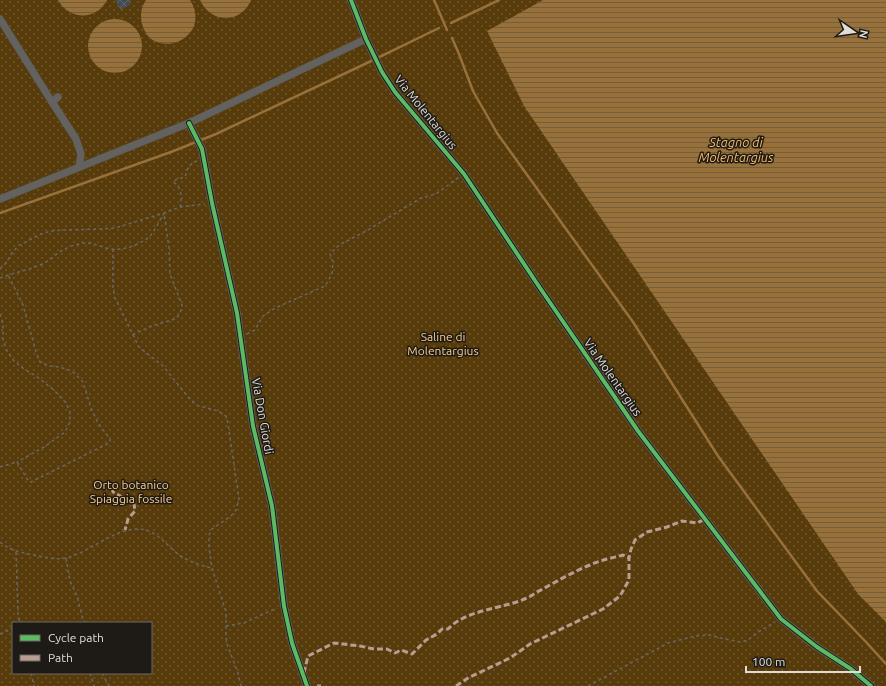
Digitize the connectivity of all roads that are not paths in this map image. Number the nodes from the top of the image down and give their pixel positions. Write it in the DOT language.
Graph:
graph roads {
  1 [pos="351,0"];
  2 [pos="0,19"];
  3 [pos="366,39"];
  4 [pos="190,126"];
  5 [pos="79,167"];
  6 [pos="0,199"];
  7 [pos="307,686"];
  8 [pos="871,686"];
  1 -- 3 [label="street, Via Molentargius"];
  2 -- 5 [label="street"];
  3 -- 4 [label="street"];
  3 -- 8 [label="street, Via Molentargius"];
  4 -- 5 [label="street"];
  4 -- 7 [label="street, Via Don Giordi"];
  5 -- 6 [label="street"];
}
